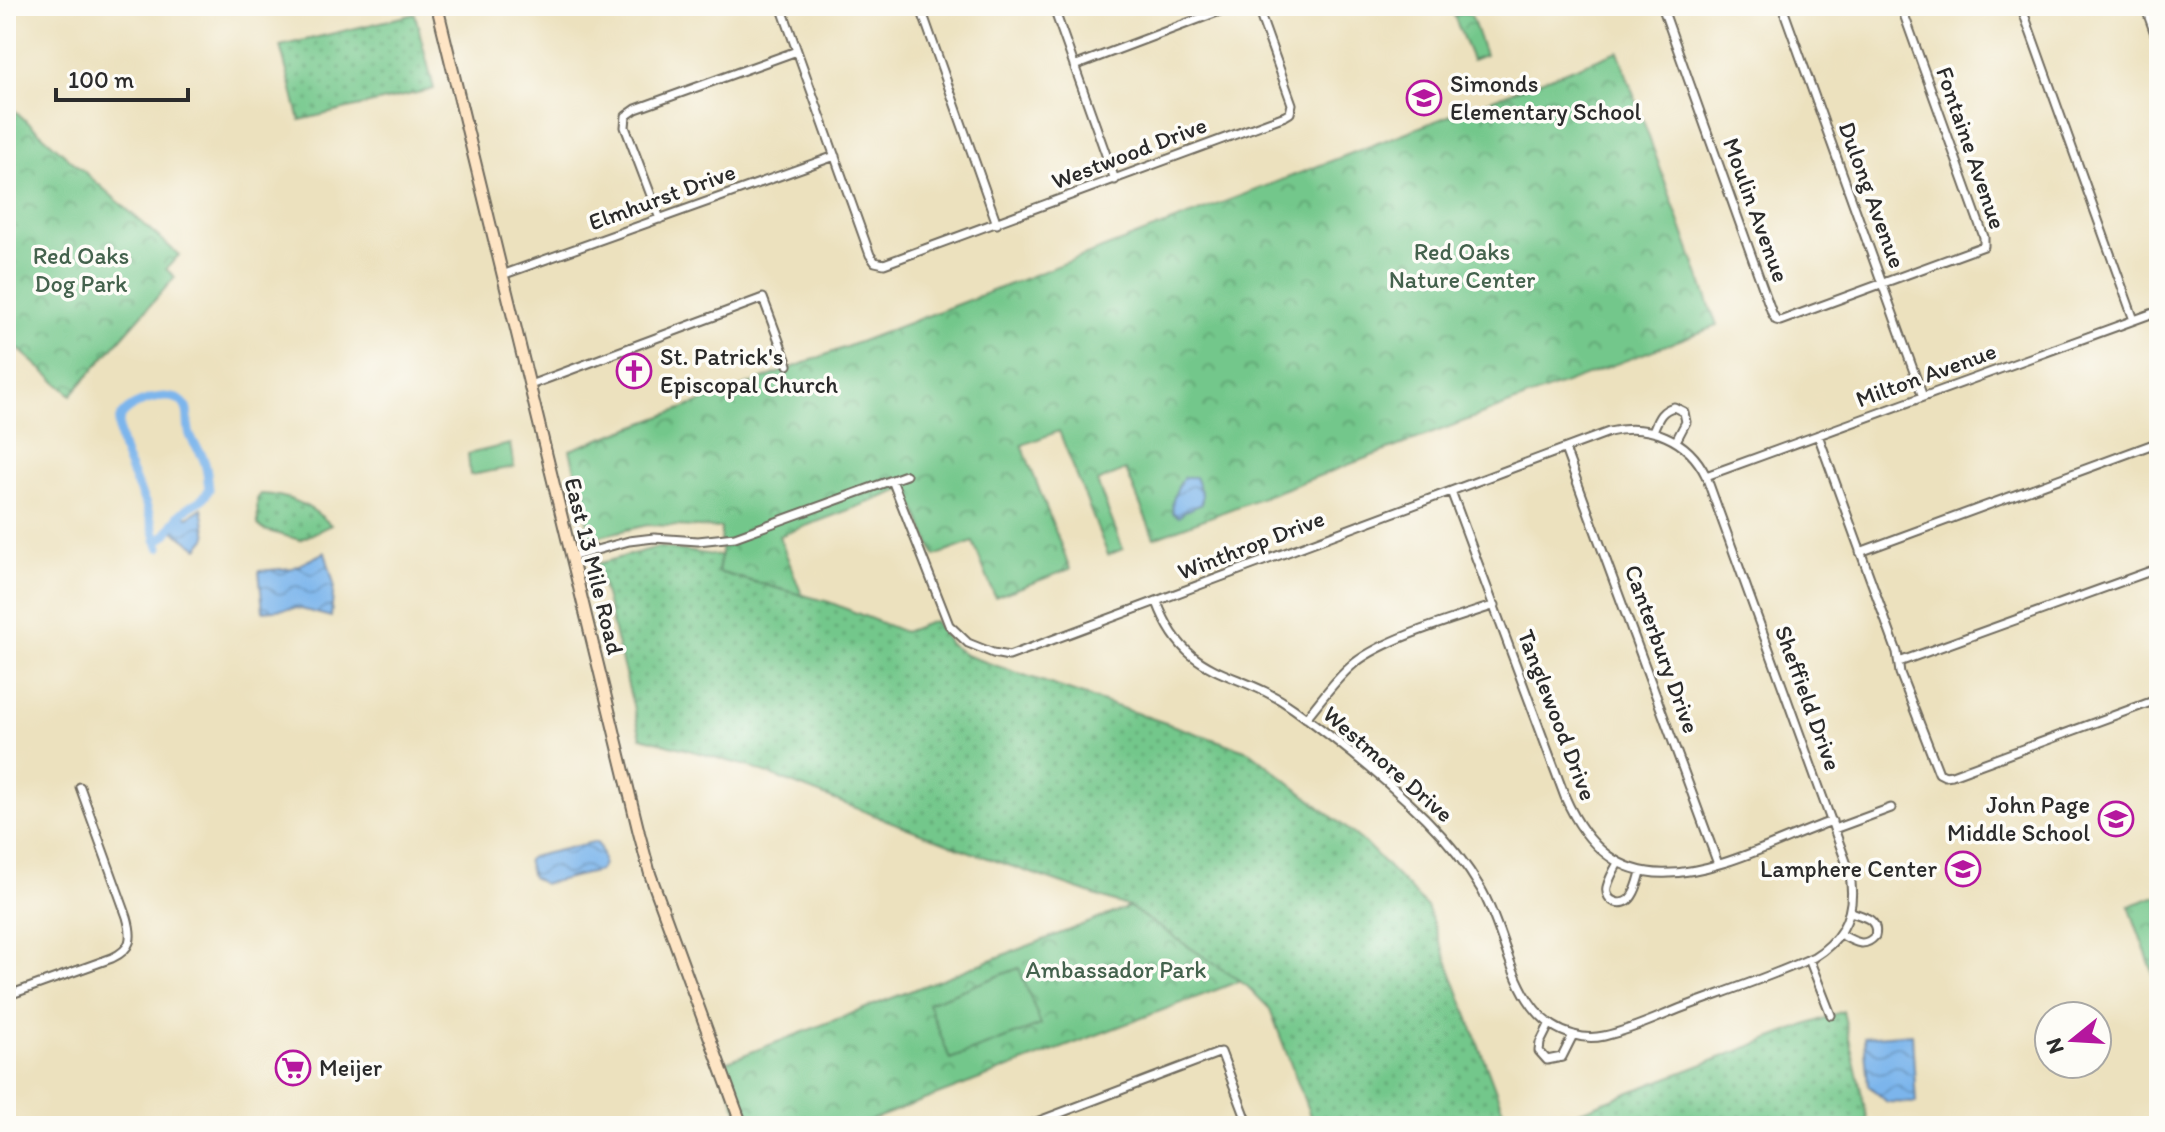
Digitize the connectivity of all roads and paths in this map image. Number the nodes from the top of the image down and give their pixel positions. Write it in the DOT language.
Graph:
graph roads {
  1 [pos="437,6"];
  2 [pos="781,6"];
  3 [pos="920,6"];
  4 [pos="1053,6"];
  5 [pos="1233,6"];
  6 [pos="1257,6"];
  7 [pos="1662,6"];
  8 [pos="1782,6"];
  9 [pos="1901,6"];
  10 [pos="2021,6"];
  11 [pos="2145,6"];
  12 [pos="2159,45"];
  13 [pos="797,51"];
  14 [pos="1074,66"];
  15 [pos="835,156"];
  16 [pos="1115,180"];
  17 [pos="660,219"];
  18 [pos="997,224"];
  19 [pos="502,275"];
  20 [pos="1883,284"];
  21 [pos="2159,311"];
  22 [pos="2134,320"];
  23 [pos="788,365"];
  24 [pos="530,385"];
  25 [pos="1923,397"];
  26 [pos="1653,431"];
  27 [pos="1818,435"];
  28 [pos="1676,441"];
  29 [pos="2159,442"];
  30 [pos="1565,449"];
  31 [pos="906,475"];
  32 [pos="1706,476"];
  33 [pos="892,480"];
  34 [pos="1451,491"];
  35 [pos="1860,552"];
  36 [pos="571,557"];
  37 [pos="2159,568"];
  38 [pos="1157,602"];
  39 [pos="1495,605"];
  40 [pos="1899,662"];
  41 [pos="2159,699"];
  42 [pos="1306,718"];
  43 [pos="80,787"];
  44 [pos="1891,808"];
  45 [pos="1833,825"];
  46 [pos="1618,863"];
  47 [pos="1718,864"];
  48 [pos="1641,872"];
  49 [pos="1851,912"];
  50 [pos="1840,934"];
  51 [pos="1809,959"];
  52 [pos="6,996"];
  53 [pos="1831,1015"];
  54 [pos="1549,1025"];
  55 [pos="1573,1035"];
  56 [pos="742,1126"];
  57 [pos="1026,1126"];
  58 [pos="1249,1126"];
  1 -- 19 [label="main road, East 13 Mile Road"];
  2 -- 13 [label="street"];
  3 -- 18 [label="street"];
  4 -- 14 [label="street"];
  5 -- 14 [label="street"];
  6 -- 16 [label="street, Westwood Drive"];
  7 -- 20 [label="street, Moulin Avenue"];
  8 -- 20 [label="street, Dulong Avenue"];
  9 -- 20 [label="street, Fontaine Avenue"];
  10 -- 22 [label="street"];
  11 -- 12 [label="street"];
  13 -- 15 [label="street"];
  13 -- 17 [label="street"];
  14 -- 16 [label="street"];
  15 -- 17 [label="street, Elmhurst Drive"];
  15 -- 18 [label="street, Westwood Drive"];
  16 -- 18 [label="street, Westwood Drive"];
  17 -- 19 [label="street, Elmhurst Drive"];
  19 -- 24 [label="main road, East 13 Mile Road"];
  20 -- 25 [label="street, Dulong Avenue"];
  21 -- 22 [label="street, Milton Avenue"];
  22 -- 25 [label="street, Milton Avenue"];
  23 -- 24 [label="street"];
  24 -- 36 [label="main road, East 13 Mile Road"];
  25 -- 27 [label="street, Milton Avenue"];
  26 -- 28 [label="street, Winthrop Drive"];
  26 -- 28 [label="street"];
  26 -- 30 [label="street, Winthrop Drive"];
  27 -- 32 [label="street, Milton Avenue"];
  27 -- 35 [label="street"];
  28 -- 32 [label="street, Winthrop Drive"];
  29 -- 35 [label="street"];
  30 -- 34 [label="street, Winthrop Drive"];
  30 -- 47 [label="street, Canterbury Drive"];
  31 -- 33 [label="street"];
  32 -- 45 [label="street, Sheffield Drive"];
  33 -- 36 [label="street"];
  33 -- 38 [label="street, Winthrop Drive"];
  34 -- 38 [label="street, Winthrop Drive"];
  34 -- 39 [label="street, Tanglewood Drive"];
  35 -- 40 [label="street"];
  36 -- 56 [label="main road, East 13 Mile Road"];
  37 -- 40 [label="street"];
  38 -- 42 [label="street, Westmore Drive"];
  39 -- 42 [label="street"];
  39 -- 46 [label="street, Tanglewood Drive"];
  40 -- 41 [label="street"];
  42 -- 54 [label="street, Westmore Drive"];
  43 -- 52 [label="street"];
  44 -- 45 [label="street, Tanglewood Drive"];
  45 -- 47 [label="street, Tanglewood Drive"];
  45 -- 49 [label="street, Sheffield Drive"];
  46 -- 48 [label="street, Tanglewood Drive"];
  46 -- 48 [label="street"];
  47 -- 48 [label="street, Tanglewood Drive"];
  49 -- 50 [label="street, Sheffield Drive"];
  49 -- 50 [label="street"];
  50 -- 51 [label="street, Westmore Drive"];
  51 -- 53 [label="street"];
  51 -- 55 [label="street, Westmore Drive"];
  54 -- 55 [label="street, Westmore Drive"];
  54 -- 55 [label="street"];
  57 -- 58 [label="street"];
}
